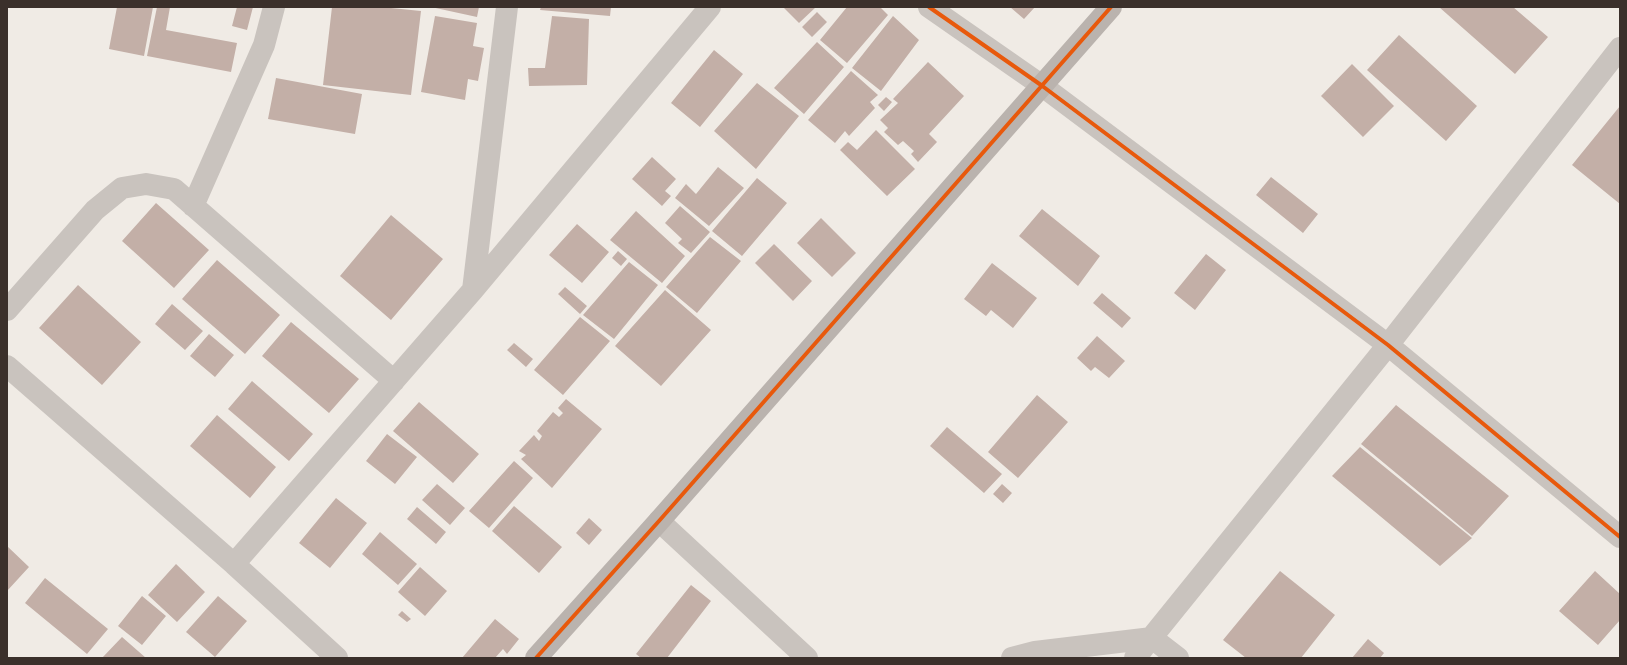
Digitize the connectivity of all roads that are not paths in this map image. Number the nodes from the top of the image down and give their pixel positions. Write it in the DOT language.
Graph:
graph roads {
  1 [pos="274,7"];
  2 [pos="507,7"];
  3 [pos="710,7"];
  4 [pos="928,7"];
  5 [pos="1111,7"];
  6 [pos="1620,48"];
  7 [pos="1041,85"];
  8 [pos="193,206"];
  9 [pos="473,290"];
  10 [pos="7,310"];
  11 [pos="1388,345"];
  12 [pos="7,366"];
  13 [pos="394,381"];
  14 [pos="659,521"];
  15 [pos="1620,537"];
  16 [pos="234,564"];
  17 [pos="1152,638"];
  18 [pos="337,658"];
  19 [pos="536,658"];
  20 [pos="808,658"];
  21 [pos="1012,658"];
  22 [pos="1135,658"];
  23 [pos="1178,658"];
  1 -- 8 [label="street"];
  2 -- 9 [label="street"];
  3 -- 9 [label="street"];
  4 -- 7 [label="street"];
  5 -- 7 [label="street"];
  6 -- 11 [label="street"];
  7 -- 11 [label="street"];
  7 -- 14 [label="street"];
  8 -- 10 [label="street"];
  8 -- 13 [label="street"];
  9 -- 13 [label="street"];
  11 -- 15 [label="street"];
  11 -- 17 [label="street"];
  12 -- 16 [label="street"];
  13 -- 16 [label="street"];
  14 -- 19 [label="street"];
  14 -- 20 [label="street"];
  16 -- 18 [label="street"];
  17 -- 21 [label="street"];
  17 -- 22 [label="street"];
  17 -- 23 [label="street"];
}
